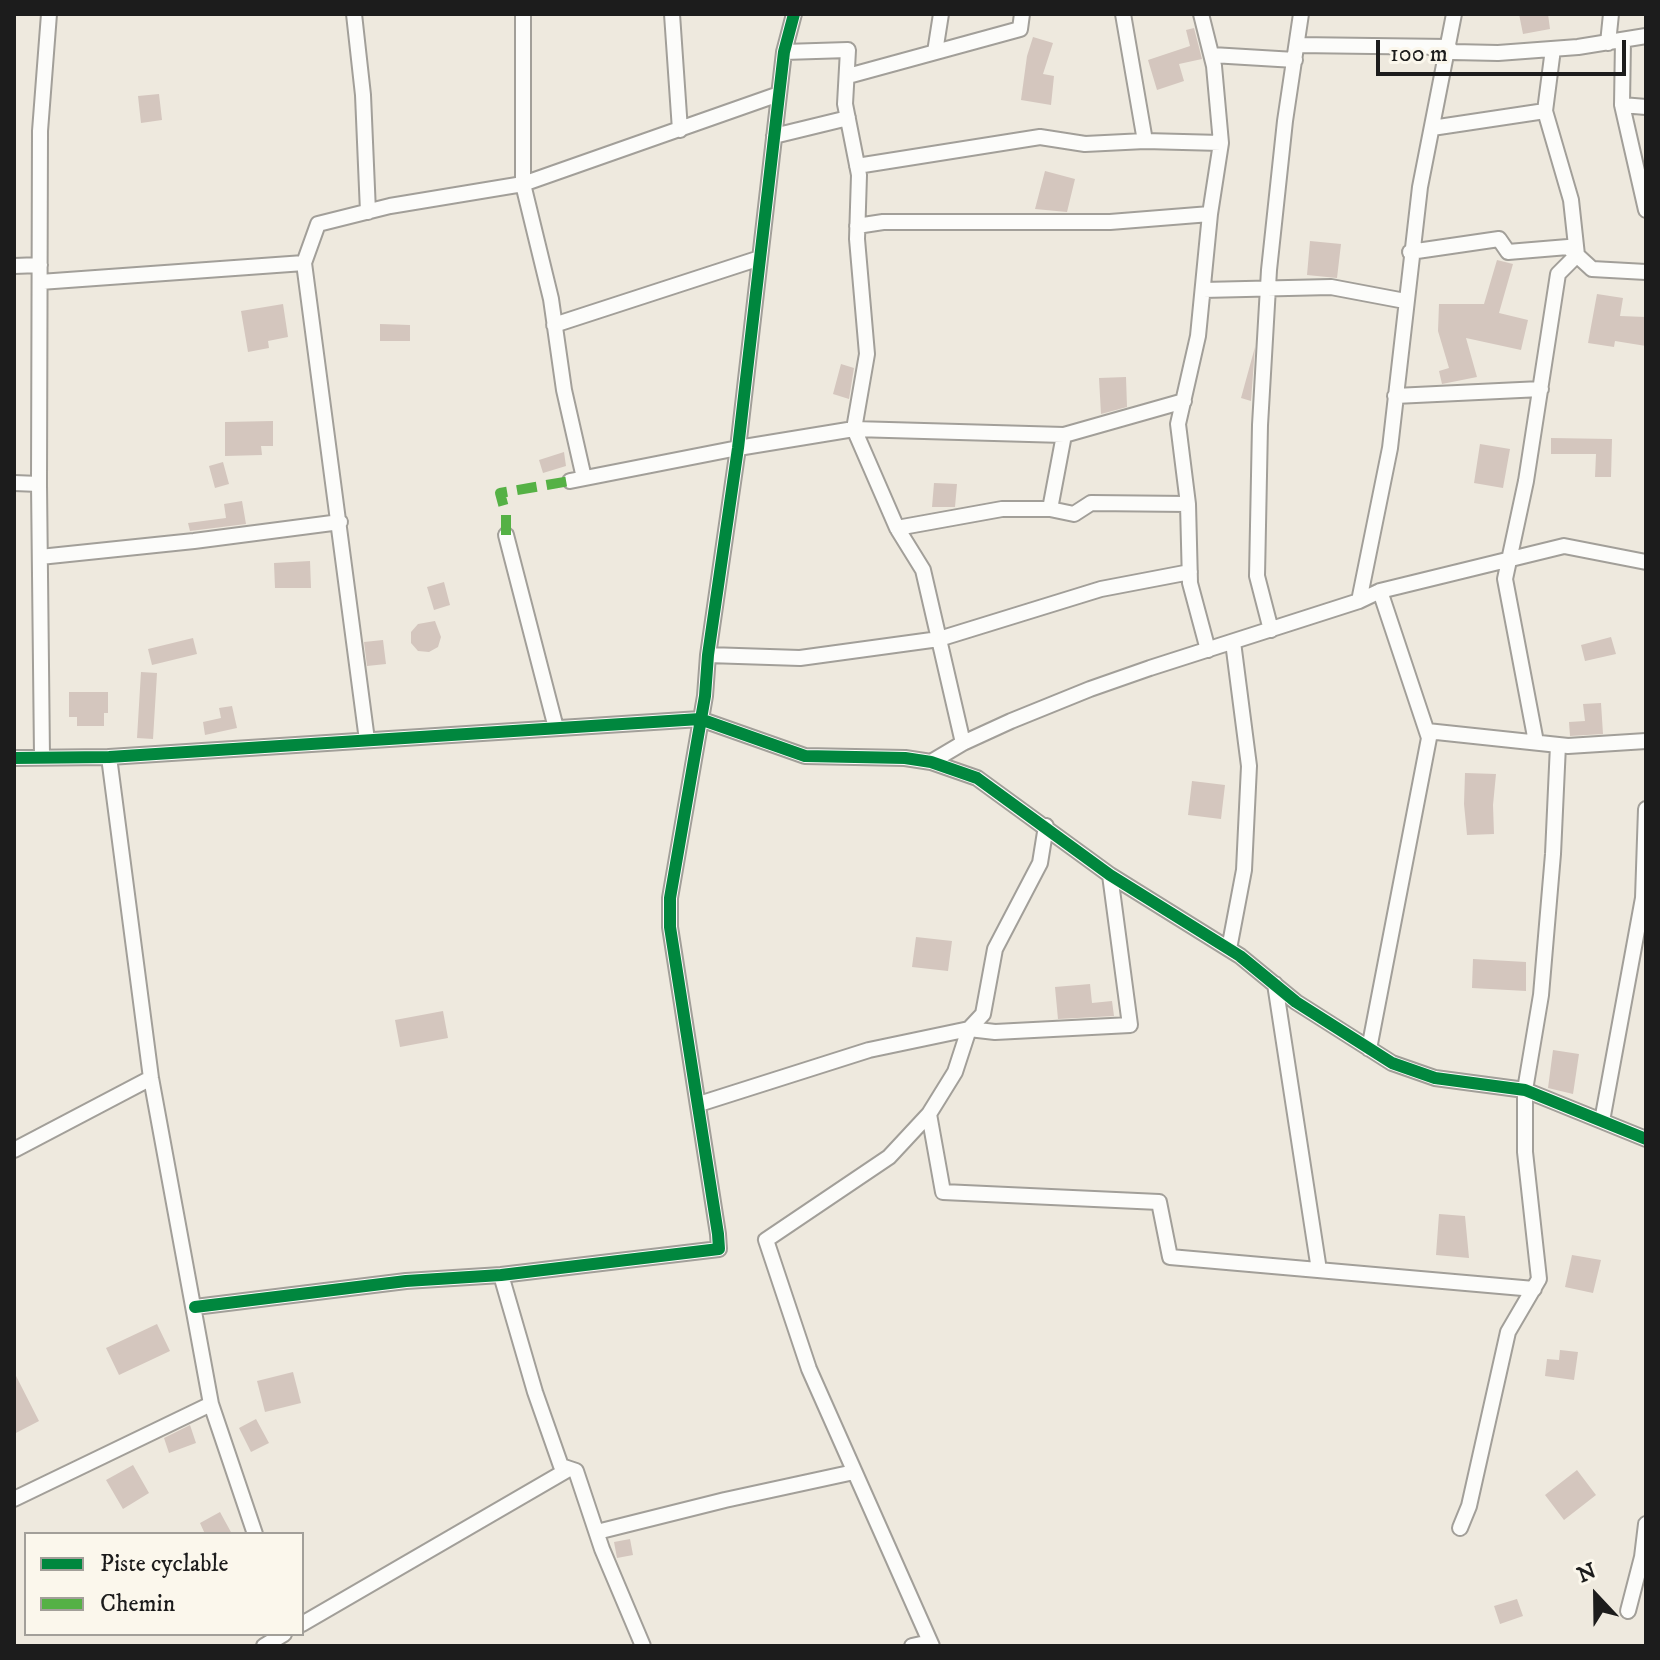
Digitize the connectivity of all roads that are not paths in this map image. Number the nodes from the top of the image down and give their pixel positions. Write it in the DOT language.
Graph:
graph roads {
  1 [pos="49,14"];
  2 [pos="354,14"];
  3 [pos="523,14"];
  4 [pos="672,14"];
  5 [pos="794,14"];
  6 [pos="941,14"];
  7 [pos="1022,14"];
  8 [pos="1123,14"];
  9 [pos="1201,14"];
  10 [pos="1301,14"];
  11 [pos="1454,14"];
  12 [pos="1611,14"];
  13 [pos="1646,36"];
  14 [pos="1616,42"];
  15 [pos="1297,45"];
  16 [pos="1448,47"];
  17 [pos="1553,49"];
  18 [pos="784,52"];
  19 [pos="935,52"];
  20 [pos="1212,55"];
  21 [pos="1295,60"];
  22 [pos="848,76"];
  23 [pos="779,94"];
  24 [pos="1622,105"];
  25 [pos="1646,107"];
  26 [pos="1545,111"];
  27 [pos="848,118"];
  28 [pos="1432,128"];
  29 [pos="680,130"];
  30 [pos="774,136"];
  31 [pos="1145,141"];
  32 [pos="1221,143"];
  33 [pos="857,166"];
  34 [pos="523,184"];
  35 [pos="1646,210"];
  36 [pos="368,212"];
  37 [pos="1210,214"];
  38 [pos="857,226"];
  39 [pos="1410,252"];
  40 [pos="1577,255"];
  41 [pos="760,258"];
  42 [pos="304,263"];
  43 [pos="40,265"];
  44 [pos="14,266"];
  45 [pos="1646,272"];
  46 [pos="40,282"];
  47 [pos="1268,288"];
  48 [pos="1203,290"];
  49 [pos="1405,301"];
  50 [pos="554,325"];
  51 [pos="1541,389"];
  52 [pos="1395,396"];
  53 [pos="1184,401"];
  54 [pos="854,429"];
  55 [pos="1064,435"];
  56 [pos="738,448"];
  57 [pos="14,483"];
  58 [pos="39,484"];
  59 [pos="1188,504"];
  60 [pos="1050,509"];
  61 [pos="340,522"];
  62 [pos="897,528"];
  63 [pos="506,535"];
  64 [pos="40,557"];
  65 [pos="1510,560"];
  66 [pos="1646,562"];
  67 [pos="1190,572"];
  68 [pos="1380,591"];
  69 [pos="1359,601"];
  70 [pos="1271,630"];
  71 [pos="939,639"];
  72 [pos="1233,642"];
  73 [pos="1208,650"];
  74 [pos="708,655"];
  75 [pos="700,719"];
  76 [pos="556,728"];
  77 [pos="1427,731"];
  78 [pos="367,740"];
  79 [pos="1646,741"];
  80 [pos="1536,742"];
  81 [pos="963,743"];
  82 [pos="1558,745"];
  83 [pos="42,756"];
  84 [pos="109,757"];
  85 [pos="14,758"];
  86 [pos="931,762"];
  87 [pos="1646,809"];
  88 [pos="1046,826"];
  89 [pos="1110,875"];
  90 [pos="1643,917"];
  91 [pos="1229,949"];
  92 [pos="1275,984"];
  93 [pos="969,1029"];
  94 [pos="1369,1049"];
  95 [pos="151,1078"];
  96 [pos="1525,1090"];
  97 [pos="699,1104"];
  98 [pos="929,1114"];
  99 [pos="1602,1121"];
  100 [pos="1646,1139"];
  101 [pos="14,1150"];
  102 [pos="1319,1270"];
  103 [pos="501,1275"];
  104 [pos="1534,1289"];
  105 [pos="195,1307"];
  106 [pos="211,1404"];
  107 [pos="569,1469"];
  108 [pos="854,1472"];
  109 [pos="14,1499"];
  110 [pos="1646,1524"];
  111 [pos="1460,1528"];
  112 [pos="254,1532"];
  113 [pos="597,1532"];
  114 [pos="1628,1611"];
  115 [pos="304,1623"];
  116 [pos="931,1644"];
  117 [pos="643,1646"];
  118 [pos="912,1646"];
  1 -- 43 [label="street"];
  2 -- 36 [label="street"];
  3 -- 34 [label="street"];
  4 -- 29 [label="street"];
  5 -- 18 [label="street"];
  6 -- 19 [label="street"];
  7 -- 19 [label="street"];
  8 -- 31 [label="street"];
  9 -- 20 [label="street"];
  10 -- 15 [label="street"];
  11 -- 16 [label="street"];
  12 -- 14 [label="street"];
  13 -- 14 [label="street"];
  14 -- 17 [label="street"];
  14 -- 24 [label="street"];
  15 -- 16 [label="street"];
  15 -- 21 [label="street"];
  16 -- 17 [label="street"];
  16 -- 28 [label="street"];
  17 -- 26 [label="street"];
  18 -- 22 [label="street"];
  18 -- 23 [label="street"];
  19 -- 22 [label="street"];
  20 -- 21 [label="street"];
  20 -- 32 [label="street"];
  21 -- 47 [label="street"];
  22 -- 27 [label="street"];
  23 -- 29 [label="street"];
  23 -- 30 [label="street"];
  24 -- 25 [label="street"];
  24 -- 35 [label="street"];
  26 -- 28 [label="street"];
  26 -- 40 [label="street"];
  27 -- 30 [label="street"];
  27 -- 33 [label="street"];
  28 -- 39 [label="street"];
  29 -- 34 [label="street"];
  30 -- 41 [label="street"];
  31 -- 32 [label="street"];
  31 -- 33 [label="street"];
  32 -- 37 [label="street"];
  33 -- 38 [label="street"];
  34 -- 36 [label="street"];
  34 -- 50 [label="street"];
  36 -- 42 [label="street"];
  37 -- 38 [label="street"];
  37 -- 48 [label="street"];
  38 -- 54 [label="street"];
  39 -- 40 [label="street"];
  39 -- 49 [label="street"];
  40 -- 45 [label="street"];
  40 -- 51 [label="street"];
  41 -- 50 [label="street"];
  41 -- 56 [label="street"];
  42 -- 46 [label="street"];
  42 -- 61 [label="street"];
  43 -- 44 [label="street"];
  43 -- 46 [label="street"];
  46 -- 58 [label="street"];
  47 -- 48 [label="street"];
  47 -- 49 [label="street"];
  47 -- 70 [label="street"];
  48 -- 53 [label="street"];
  49 -- 52 [label="street"];
  50 -- 56 [label="street"];
  51 -- 52 [label="street"];
  51 -- 65 [label="street"];
  52 -- 69 [label="street"];
  53 -- 55 [label="street"];
  53 -- 59 [label="street"];
  54 -- 55 [label="street"];
  54 -- 56 [label="street"];
  54 -- 62 [label="street"];
  55 -- 60 [label="street"];
  56 -- 74 [label="street"];
  57 -- 58 [label="street"];
  58 -- 64 [label="street"];
  59 -- 60 [label="street"];
  59 -- 67 [label="street"];
  60 -- 62 [label="street"];
  61 -- 64 [label="street"];
  61 -- 78 [label="street"];
  62 -- 71 [label="street"];
  63 -- 76 [label="street"];
  64 -- 83 [label="street"];
  65 -- 66 [label="street"];
  65 -- 68 [label="street"];
  65 -- 80 [label="street"];
  67 -- 71 [label="street"];
  67 -- 73 [label="street"];
  68 -- 69 [label="street"];
  68 -- 77 [label="street"];
  69 -- 70 [label="street"];
  70 -- 72 [label="street"];
  71 -- 74 [label="street"];
  71 -- 81 [label="street"];
  72 -- 73 [label="street"];
  72 -- 91 [label="street"];
  73 -- 81 [label="street"];
  74 -- 75 [label="street"];
  75 -- 76 [label="street"];
  75 -- 86 [label="street"];
  75 -- 97 [label="street"];
  76 -- 78 [label="street"];
  77 -- 80 [label="street"];
  77 -- 94 [label="street"];
  78 -- 84 [label="street"];
  79 -- 82 [label="street"];
  80 -- 82 [label="street"];
  81 -- 86 [label="street"];
  82 -- 96 [label="street"];
  83 -- 84 [label="street"];
  83 -- 85 [label="street"];
  84 -- 95 [label="street"];
  86 -- 88 [label="street"];
  87 -- 90 [label="street"];
  88 -- 89 [label="street"];
  88 -- 93 [label="street"];
  89 -- 91 [label="street"];
  89 -- 93 [label="street"];
  90 -- 99 [label="street"];
  91 -- 92 [label="street"];
  92 -- 94 [label="street"];
  92 -- 102 [label="street"];
  93 -- 97 [label="street"];
  93 -- 98 [label="street"];
  94 -- 96 [label="street"];
  95 -- 101 [label="street"];
  95 -- 105 [label="street"];
  96 -- 99 [label="street"];
  96 -- 104 [label="street"];
  97 -- 103 [label="street"];
  98 -- 102 [label="street"];
  98 -- 108 [label="street"];
  99 -- 100 [label="street"];
  102 -- 104 [label="street"];
  103 -- 105 [label="street"];
  103 -- 107 [label="street"];
  104 -- 111 [label="street"];
  105 -- 106 [label="street"];
  106 -- 109 [label="street"];
  106 -- 112 [label="street"];
  107 -- 113 [label="street"];
  107 -- 115 [label="street"];
  108 -- 113 [label="street"];
  108 -- 116 [label="street"];
  110 -- 114 [label="street"];
  113 -- 117 [label="street"];
  116 -- 118 [label="street"];
}
